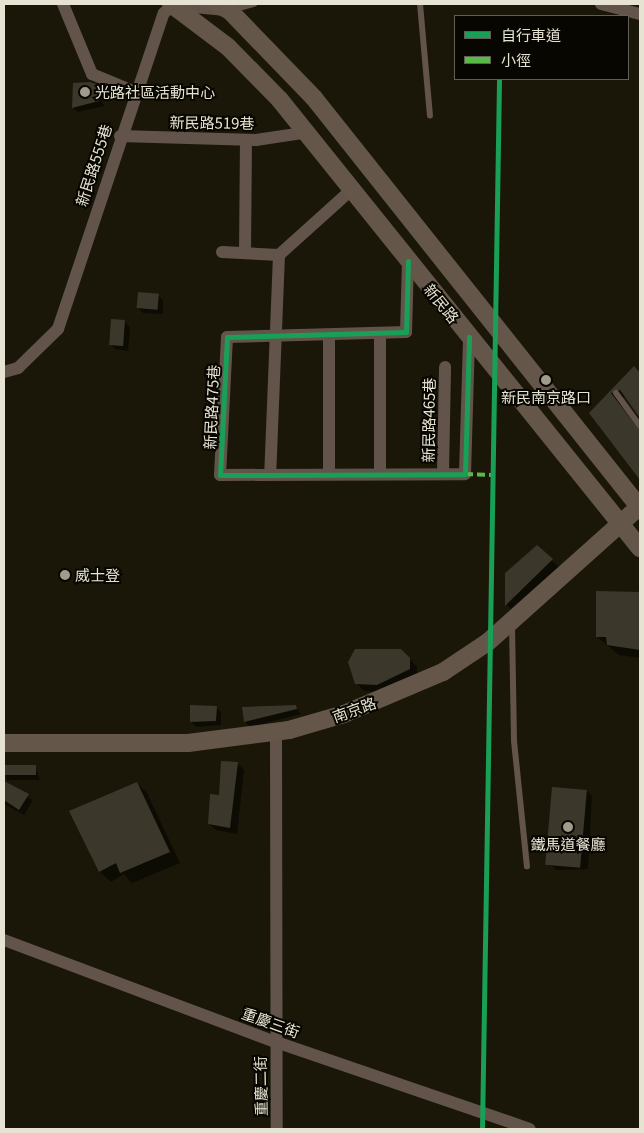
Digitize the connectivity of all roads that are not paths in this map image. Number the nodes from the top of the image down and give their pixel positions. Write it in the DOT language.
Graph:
graph roads {
  1 [pos="63,4"];
  2 [pos="172,4"];
  3 [pos="254,4"];
  4 [pos="420,4"];
  5 [pos="601,4"];
  6 [pos="224,7"];
  7 [pos="640,14"];
  8 [pos="135,92"];
  9 [pos="430,116"];
  10 [pos="303,133"];
  11 [pos="120,136"];
  12 [pos="246,140"];
  13 [pos="350,191"];
  14 [pos="222,252"];
  15 [pos="245,253"];
  16 [pos="279,255"];
  17 [pos="408,261"];
  18 [pos="380,333"];
  19 [pos="329,335"];
  20 [pos="274,337"];
  21 [pos="469,337"];
  22 [pos="445,366"];
  23 [pos="4,372"];
  24 [pos="616,393"];
  25 [pos="640,426"];
  26 [pos="329,474"];
  27 [pos="380,474"];
  28 [pos="443,474"];
  29 [pos="270,475"];
  30 [pos="640,507"];
  31 [pos="620,524"];
  32 [pos="640,548"];
  33 [pos="512,620"];
  34 [pos="276,732"];
  35 [pos="4,743"];
  36 [pos="527,866"];
  37 [pos="4,940"];
  38 [pos="276,1042"];
  39 [pos="277,1129"];
  40 [pos="530,1129"];
  1 -- 8 [label="street"];
  2 -- 6 [label="street"];
  2 -- 8 [label="street, 新民路555巷"];
  2 -- 10 [label="street, 新民路"];
  3 -- 6 [label="lane"];
  4 -- 9 [label="lane"];
  5 -- 7 [label="street"];
  6 -- 30 [label="street, 新民路"];
  8 -- 11 [label="street, 新民路555巷"];
  10 -- 12 [label="street, 新民路519巷"];
  10 -- 13 [label="street, 新民路"];
  11 -- 12 [label="street, 新民路519巷"];
  11 -- 23 [label="street, 新民路555巷"];
  12 -- 15 [label="street"];
  13 -- 16 [label="street"];
  13 -- 17 [label="street, 新民路"];
  14 -- 15 [label="street"];
  15 -- 16 [label="street"];
  16 -- 20 [label="street"];
  17 -- 18 [label="street, 新民路475巷"];
  17 -- 21 [label="street, 新民路"];
  18 -- 19 [label="street, 新民路475巷"];
  18 -- 27 [label="street"];
  19 -- 20 [label="street, 新民路475巷"];
  19 -- 26 [label="street"];
  20 -- 29 [label="street"];
  20 -- 29 [label="street, 新民路475巷"];
  21 -- 28 [label="street, 新民路475巷"];
  21 -- 31 [label="street, 新民路"];
  22 -- 28 [label="street, 新民路465巷"];
  24 -- 25 [label="lane"];
  26 -- 27 [label="street, 新民路475巷"];
  26 -- 29 [label="street, 新民路475巷"];
  27 -- 28 [label="street, 新民路475巷"];
  30 -- 31 [label="street, 南京路"];
  31 -- 32 [label="street, 新民路"];
  31 -- 33 [label="street, 南京路"];
  33 -- 34 [label="street, 南京路"];
  33 -- 36 [label="lane"];
  34 -- 35 [label="street, 南京路"];
  34 -- 38 [label="street, 重慶二街"];
  37 -- 38 [label="street, 重慶三街"];
  38 -- 39 [label="street, 重慶二街"];
  38 -- 40 [label="street, 重慶三街"];
}
